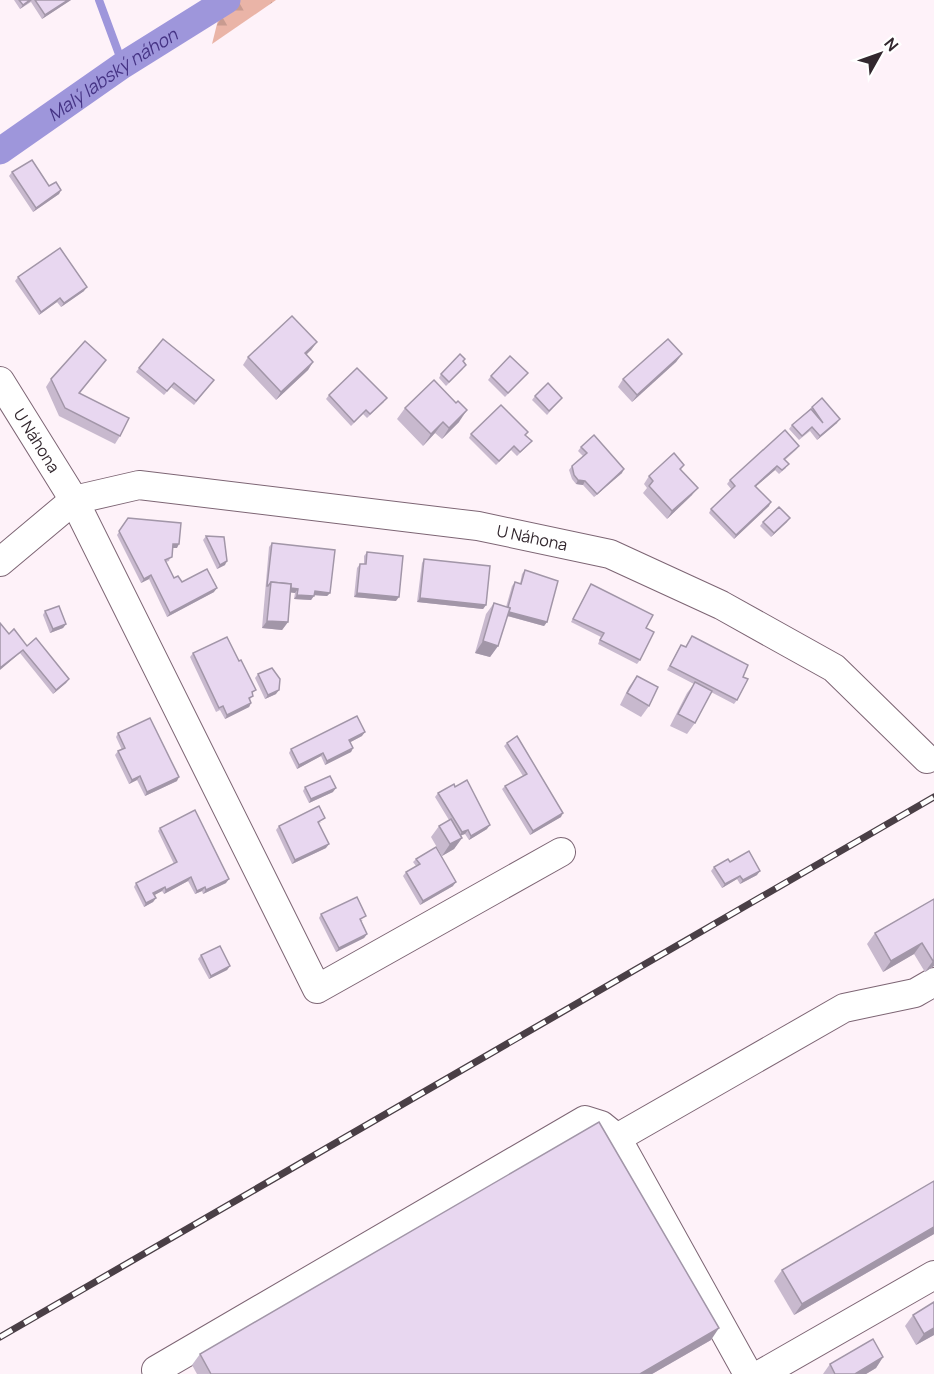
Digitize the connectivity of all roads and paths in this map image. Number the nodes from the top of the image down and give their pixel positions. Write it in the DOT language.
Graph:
graph roads {
  1 [pos="0,381"];
  2 [pos="74,500"];
  3 [pos="0,562"];
  4 [pos="927,759"];
  5 [pos="561,852"];
  6 [pos="934,982"];
  7 [pos="617,1138"];
  8 [pos="934,1275"];
  9 [pos="159,1374"];
  10 [pos="748,1374"];
  11 [pos="761,1374"];
  1 -- 2 [label="street, U Náhona"];
  2 -- 3 [label="street"];
  2 -- 4 [label="street, U Náhona"];
  2 -- 5 [label="street, U Náhona"];
  6 -- 7 [label="street"];
  7 -- 9 [label="street"];
  7 -- 10 [label="street"];
  8 -- 11 [label="street"];
}
